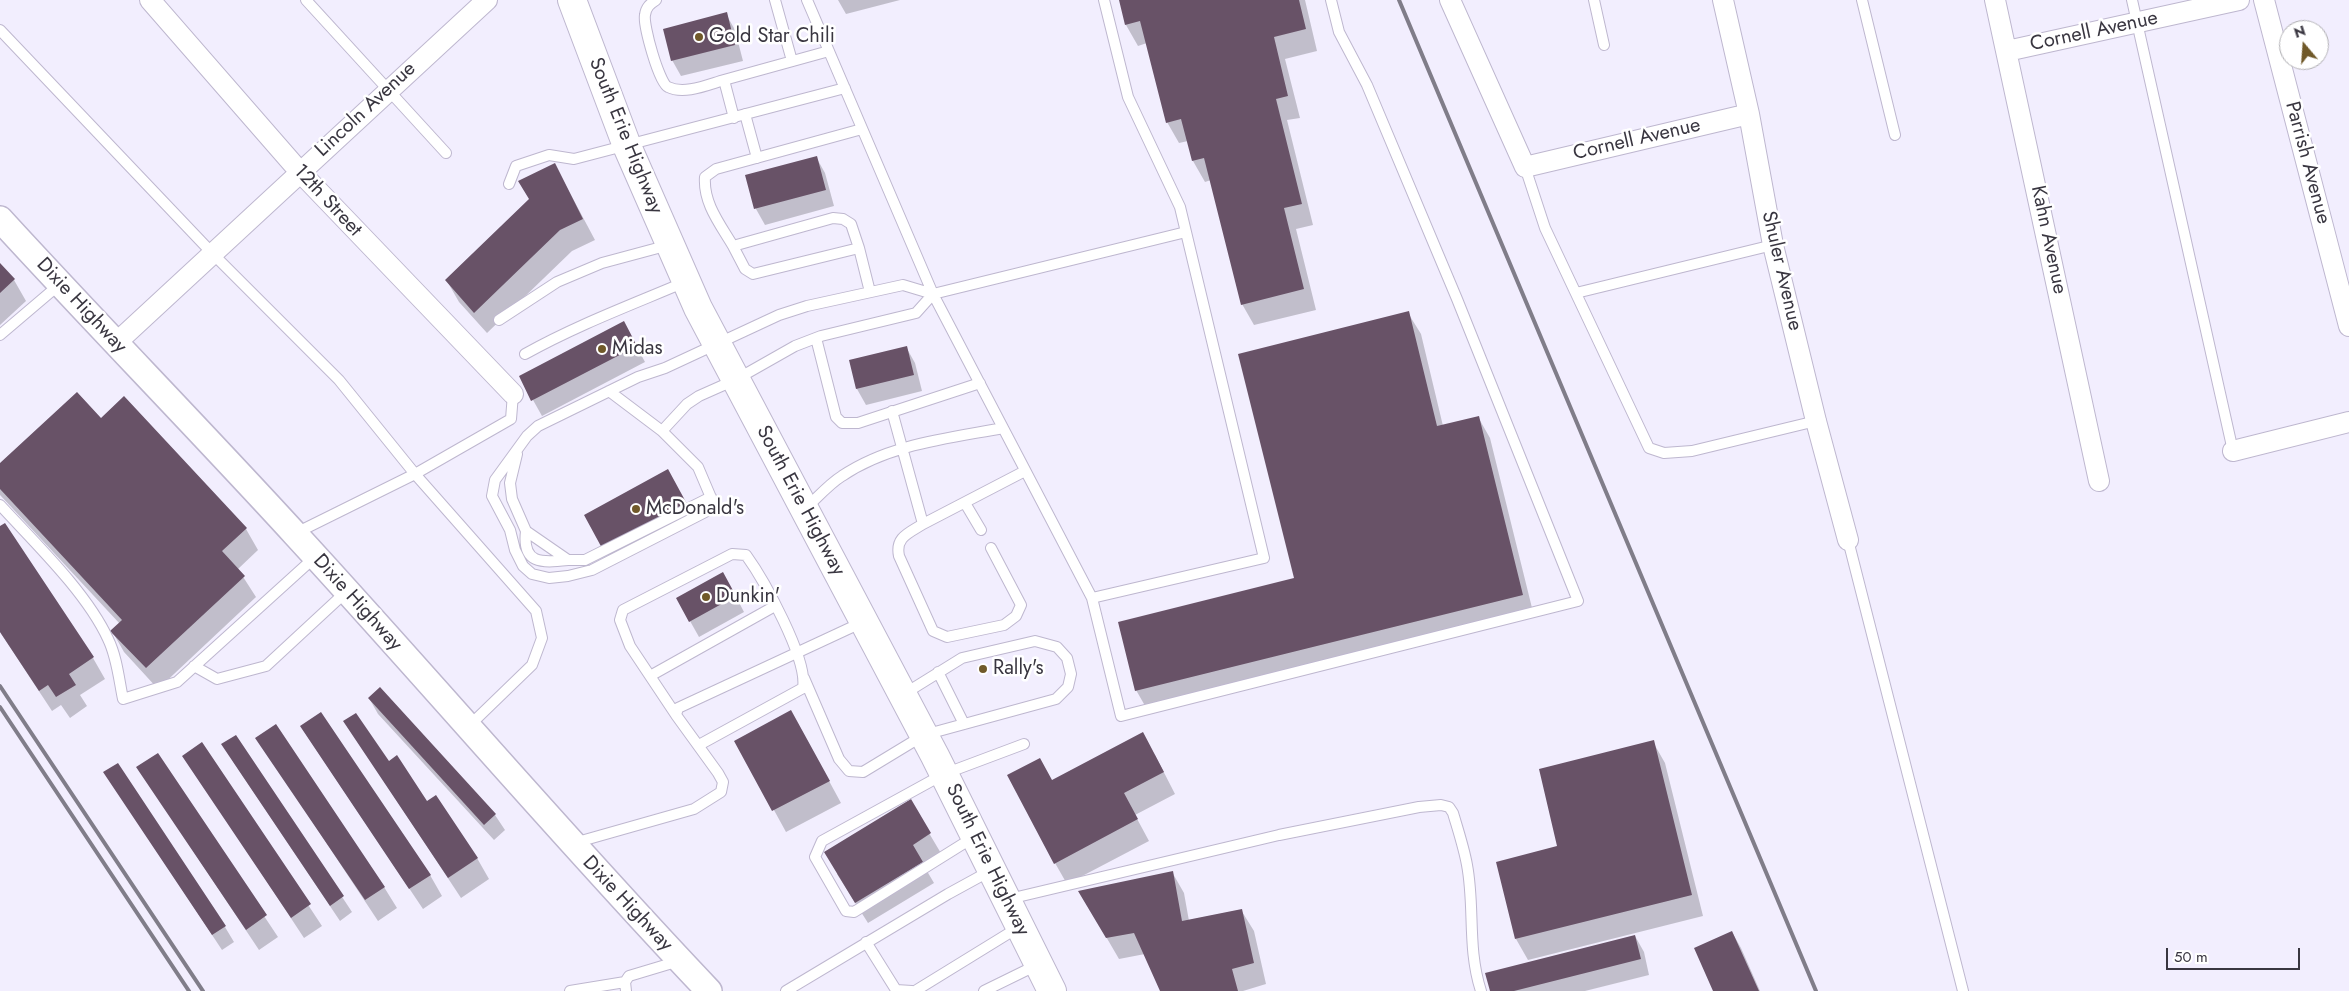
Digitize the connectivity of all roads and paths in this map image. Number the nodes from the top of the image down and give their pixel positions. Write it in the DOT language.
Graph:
graph roads {
  1 [pos="150,0"];
  2 [pos="306,0"];
  3 [pos="486,0"];
  4 [pos="572,0"];
  5 [pos="656,0"];
  6 [pos="775,0"];
  7 [pos="807,0"];
  8 [pos="1104,0"];
  9 [pos="1331,0"];
  10 [pos="1450,0"];
  11 [pos="1594,0"];
  12 [pos="1723,0"];
  13 [pos="1862,0"];
  14 [pos="1995,0"];
  15 [pos="2132,0"];
  16 [pos="2239,0"];
  17 [pos="2264,0"];
  18 [pos="2137,23"];
  19 [pos="0,30"];
  20 [pos="1604,45"];
  21 [pos="829,51"];
  22 [pos="2007,51"];
  23 [pos="792,61"];
  24 [pos="724,80"];
  25 [pos="845,88"];
  26 [pos="388,91"];
  27 [pos="745,114"];
  28 [pos="1749,114"];
  29 [pos="734,118"];
  30 [pos="862,129"];
  31 [pos="1895,135"];
  32 [pos="627,146"];
  33 [pos="446,153"];
  34 [pos="757,158"];
  35 [pos="1525,167"];
  36 [pos="300,172"];
  37 [pos="509,184"];
  38 [pos="0,219"];
  39 [pos="1186,232"];
  40 [pos="670,245"];
  41 [pos="1773,245"];
  42 [pos="733,246"];
  43 [pos="858,248"];
  44 [pos="213,254"];
  45 [pos="686,282"];
  46 [pos="60,284"];
  47 [pos="870,292"];
  48 [pos="1576,292"];
  49 [pos="933,294"];
  50 [pos="500,320"];
  51 [pos="2349,326"];
  52 [pos="0,335"];
  53 [pos="816,338"];
  54 [pos="115,344"];
  55 [pos="718,345"];
  56 [pos="525,354"];
  57 [pos="735,380"];
  58 [pos="980,383"];
  59 [pos="609,391"];
  60 [pos="513,394"];
  61 [pos="892,411"];
  62 [pos="1816,421"];
  63 [pos="2349,422"];
  64 [pos="1003,428"];
  65 [pos="662,431"];
  66 [pos="904,449"];
  67 [pos="518,450"];
  68 [pos="2233,450"];
  69 [pos="1026,471"];
  70 [pos="415,474"];
  71 [pos="2099,481"];
  72 [pos="711,497"];
  73 [pos="965,503"];
  74 [pos="0,506"];
  75 [pos="805,510"];
  76 [pos="923,524"];
  77 [pos="981,530"];
  78 [pos="526,531"];
  79 [pos="295,534"];
  80 [pos="1848,540"];
  81 [pos="991,548"];
  82 [pos="316,556"];
  83 [pos="568,560"];
  84 [pos="347,592"];
  85 [pos="1092,598"];
  86 [pos="775,606"];
  87 [pos="864,621"];
  88 [pos="797,652"];
  89 [pos="194,666"];
  90 [pos="938,672"];
  91 [pos="650,676"];
  92 [pos="804,678"];
  93 [pos="903,696"];
  94 [pos="676,716"];
  95 [pos="964,724"];
  96 [pos="468,727"];
  97 [pos="924,735"];
  98 [pos="1024,744"];
  99 [pos="699,745"];
  100 [pos="944,774"];
  101 [pos="975,837"];
  102 [pos="572,844"];
  103 [pos="992,870"];
  104 [pos="1006,900"];
  105 [pos="1020,926"];
  106 [pos="866,942"];
  107 [pos="680,961"];
  108 [pos="1038,964"];
  109 [pos="625,986"];
  110 [pos="570,991"];
  111 [pos="708,991"];
  112 [pos="786,991"];
  113 [pos="914,991"];
  114 [pos="984,991"];
  115 [pos="1052,991"];
  116 [pos="1480,991"];
  117 [pos="1963,991"];
  1 -- 36 [label="street, 12th Street"];
  2 -- 26 [label="lane"];
  3 -- 26 [label="street, Lincoln Avenue"];
  4 -- 32 [label="main road, South Erie Highway"];
  5 -- 24 [label="lane"];
  6 -- 23 [label="lane"];
  7 -- 21 [label="lane"];
  8 -- 39 [label="lane"];
  9 -- 85 [label="lane"];
  10 -- 35 [label="street"];
  11 -- 20 [label="lane"];
  12 -- 28 [label="street, Shuler Avenue"];
  13 -- 31 [label="lane"];
  14 -- 22 [label="street, Kahn Avenue"];
  15 -- 18 [label="lane"];
  16 -- 18 [label="street, Cornell Avenue"];
  17 -- 51 [label="street, Parrish Avenue"];
  18 -- 22 [label="street, Cornell Avenue"];
  18 -- 68 [label="lane"];
  19 -- 44 [label="lane"];
  21 -- 23 [label="lane"];
  21 -- 25 [label="lane"];
  22 -- 71 [label="street, Kahn Avenue"];
  23 -- 24 [label="lane"];
  24 -- 29 [label="lane"];
  25 -- 27 [label="lane"];
  25 -- 30 [label="lane"];
  26 -- 33 [label="lane"];
  26 -- 36 [label="street, Lincoln Avenue"];
  27 -- 29 [label="lane"];
  27 -- 34 [label="lane"];
  28 -- 35 [label="street, Cornell Avenue"];
  28 -- 41 [label="street, Shuler Avenue"];
  29 -- 32 [label="lane"];
  30 -- 34 [label="lane"];
  30 -- 49 [label="lane"];
  32 -- 37 [label="lane"];
  32 -- 40 [label="main road, South Erie Highway"];
  34 -- 42 [label="lane"];
  35 -- 48 [label="lane"];
  36 -- 44 [label="street, Lincoln Avenue"];
  36 -- 60 [label="street, 12th Street"];
  38 -- 46 [label="street, Dixie Highway"];
  39 -- 49 [label="lane"];
  39 -- 85 [label="lane"];
  40 -- 45 [label="main road, South Erie Highway"];
  40 -- 50 [label="lane"];
  41 -- 48 [label="lane"];
  41 -- 62 [label="street, Shuler Avenue"];
  42 -- 43 [label="lane"];
  42 -- 43 [label="lane"];
  43 -- 47 [label="lane"];
  44 -- 54 [label="street, Lincoln Avenue"];
  44 -- 70 [label="lane"];
  45 -- 55 [label="main road, South Erie Highway"];
  45 -- 56 [label="lane"];
  46 -- 52 [label="lane"];
  46 -- 54 [label="street, Dixie Highway"];
  47 -- 49 [label="lane"];
  47 -- 55 [label="lane"];
  48 -- 62 [label="lane"];
  49 -- 53 [label="lane"];
  49 -- 58 [label="lane"];
  53 -- 57 [label="lane"];
  53 -- 61 [label="lane"];
  54 -- 79 [label="street, Dixie Highway"];
  55 -- 57 [label="main road, South Erie Highway"];
  55 -- 59 [label="lane"];
  57 -- 65 [label="lane"];
  57 -- 75 [label="main road, South Erie Highway"];
  58 -- 61 [label="lane"];
  58 -- 64 [label="lane"];
  59 -- 65 [label="lane"];
  59 -- 67 [label="lane"];
  60 -- 70 [label="lane"];
  61 -- 66 [label="lane"];
  62 -- 80 [label="street, Shuler Avenue"];
  63 -- 68 [label="street"];
  64 -- 66 [label="lane"];
  64 -- 69 [label="lane"];
  65 -- 72 [label="lane"];
  66 -- 75 [label="lane"];
  66 -- 76 [label="lane"];
  67 -- 72 [label="lane"];
  67 -- 78 [label="lane"];
  69 -- 73 [label="lane"];
  69 -- 85 [label="lane"];
  70 -- 79 [label="lane"];
  70 -- 96 [label="lane"];
  72 -- 83 [label="lane"];
  73 -- 76 [label="lane"];
  73 -- 77 [label="lane"];
  74 -- 89 [label="lane"];
  75 -- 87 [label="main road, South Erie Highway"];
  76 -- 81 [label="lane"];
  78 -- 83 [label="lane"];
  78 -- 83 [label="lane"];
  79 -- 82 [label="street, Dixie Highway"];
  80 -- 117 [label="lane"];
  82 -- 84 [label="street, Dixie Highway"];
  82 -- 89 [label="lane"];
  84 -- 89 [label="lane"];
  84 -- 96 [label="street, Dixie Highway"];
  86 -- 88 [label="lane"];
  86 -- 91 [label="lane"];
  86 -- 91 [label="lane"];
  87 -- 88 [label="lane"];
  87 -- 93 [label="main road, South Erie Highway"];
  88 -- 92 [label="lane"];
  88 -- 94 [label="lane"];
  90 -- 93 [label="lane"];
  90 -- 95 [label="lane"];
  90 -- 95 [label="lane"];
  91 -- 94 [label="lane"];
  92 -- 97 [label="lane"];
  92 -- 99 [label="lane"];
  93 -- 97 [label="main road, South Erie Highway"];
  94 -- 99 [label="lane"];
  95 -- 97 [label="lane"];
  96 -- 102 [label="street, Dixie Highway"];
  97 -- 100 [label="main road, South Erie Highway"];
  98 -- 100 [label="lane"];
  99 -- 102 [label="lane"];
  100 -- 101 [label="main road, South Erie Highway"];
  100 -- 101 [label="lane"];
  101 -- 103 [label="main road, South Erie Highway"];
  102 -- 107 [label="street, Dixie Highway"];
  103 -- 104 [label="main road, South Erie Highway"];
  103 -- 106 [label="lane"];
  104 -- 105 [label="main road, South Erie Highway"];
  104 -- 116 [label="lane"];
  105 -- 108 [label="main road, South Erie Highway"];
  105 -- 113 [label="lane"];
  106 -- 112 [label="lane"];
  106 -- 113 [label="lane"];
  107 -- 109 [label="lane"];
  107 -- 111 [label="street, Dixie Highway"];
  108 -- 114 [label="lane"];
  108 -- 115 [label="main road, South Erie Highway"];
  109 -- 110 [label="lane"];
}
